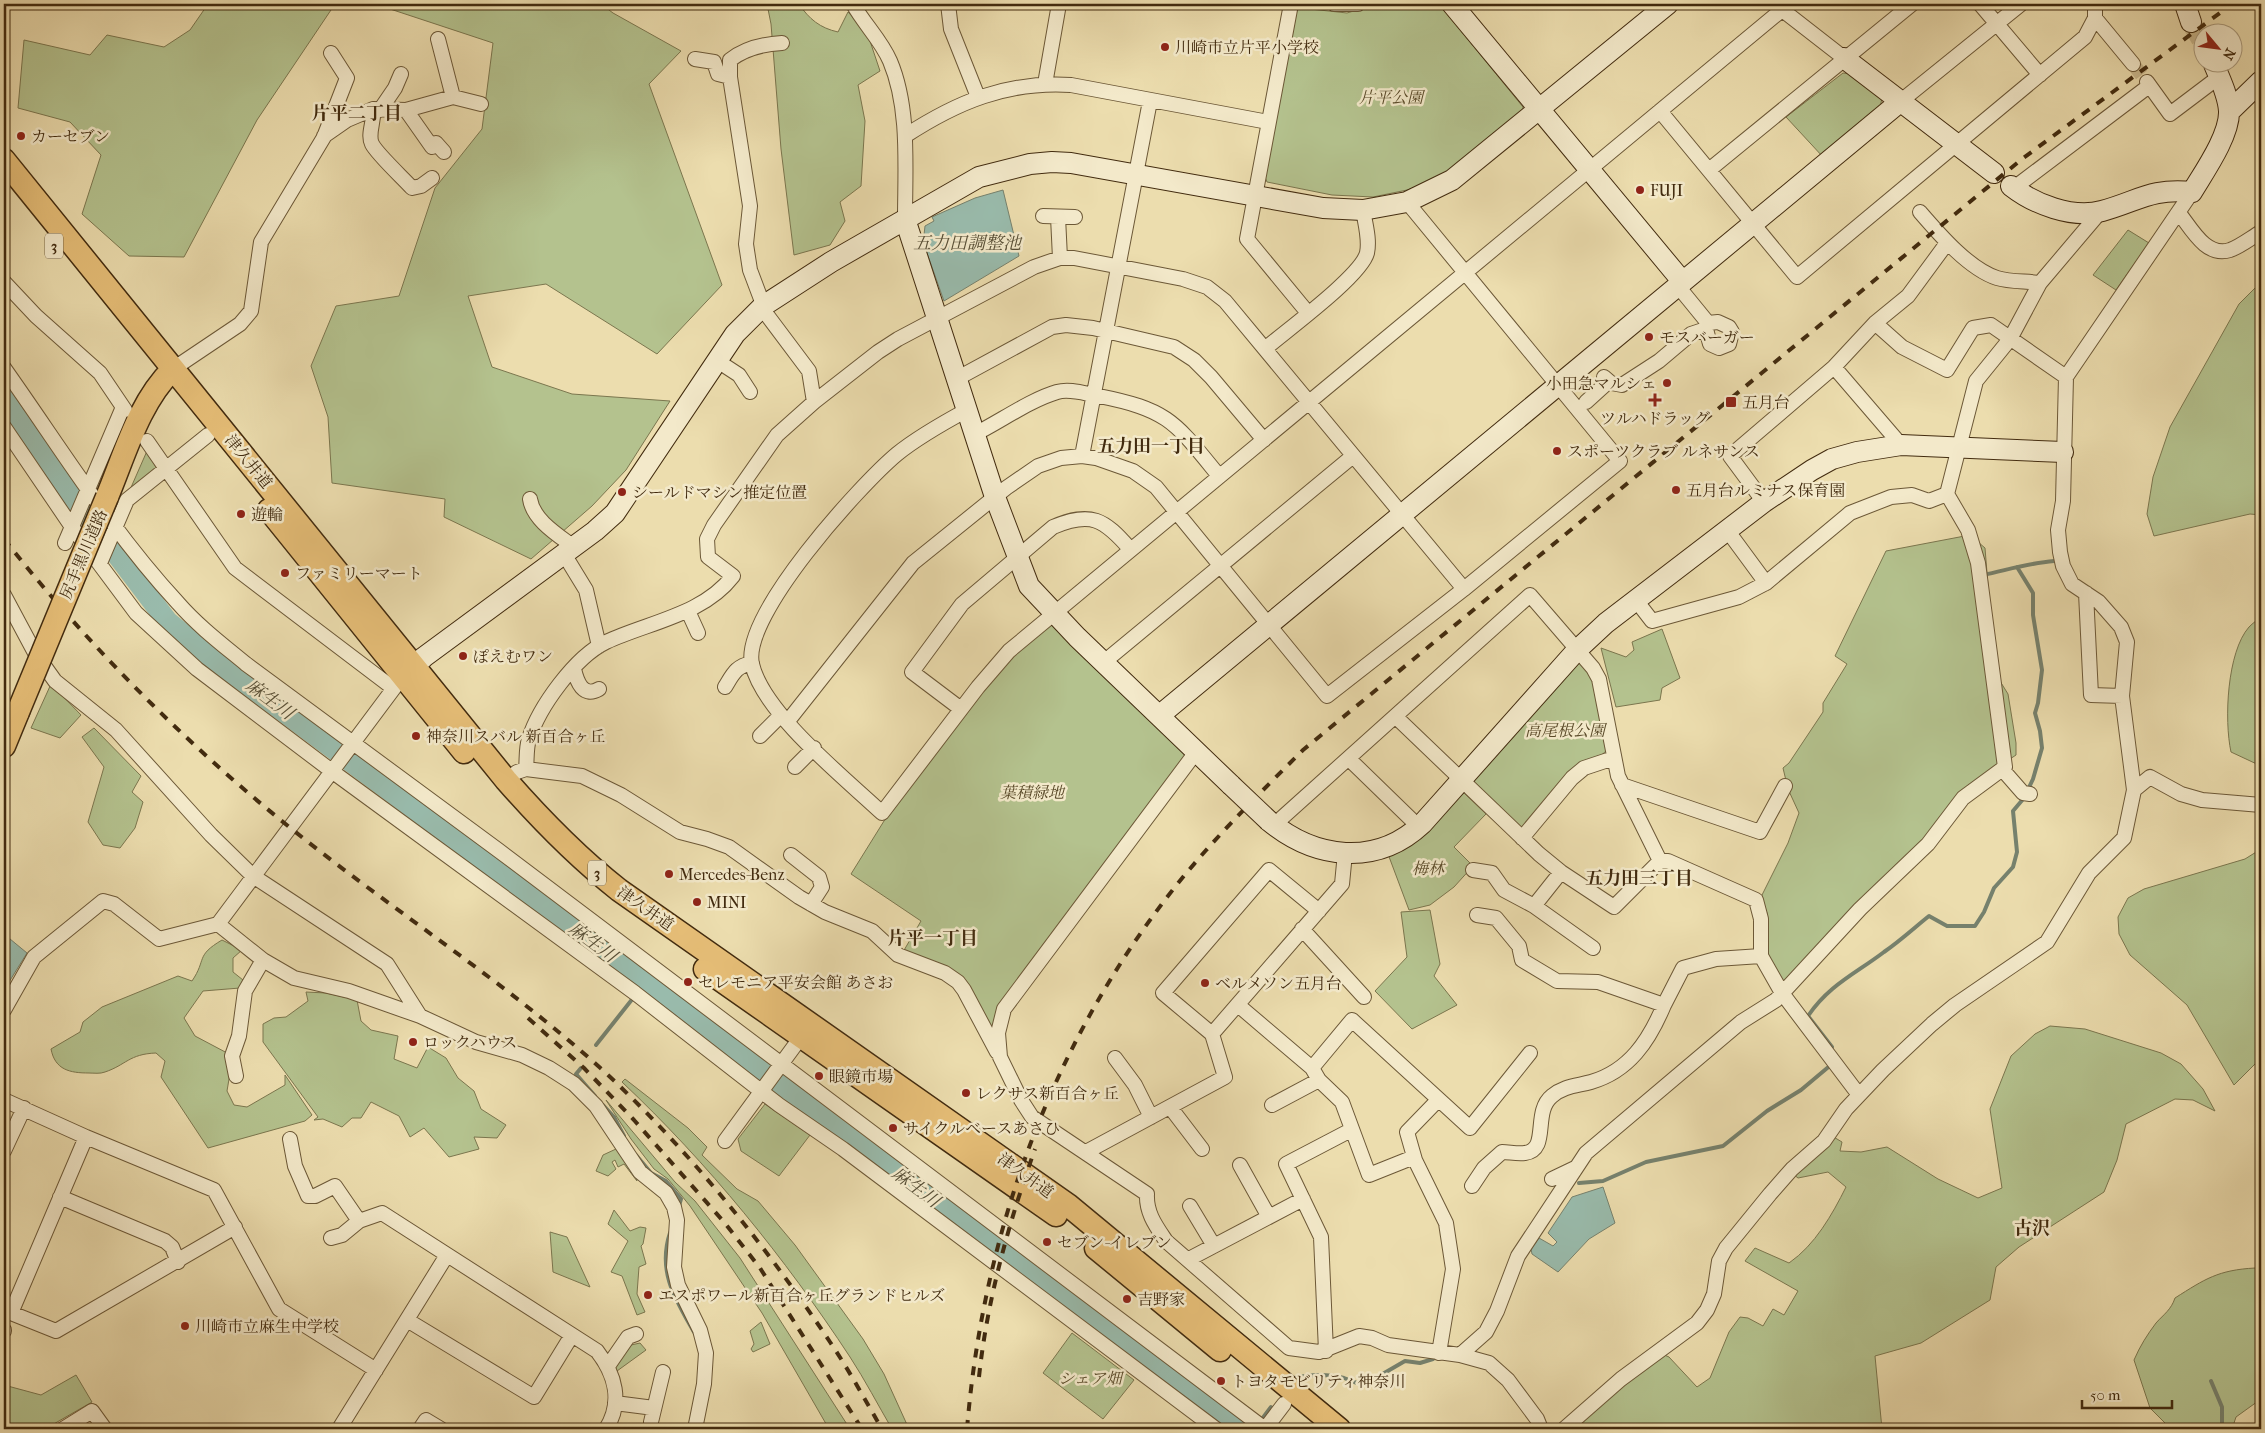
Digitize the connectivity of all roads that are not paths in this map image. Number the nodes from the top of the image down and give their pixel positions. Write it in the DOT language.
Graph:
graph roads {
  1 [pos="853,4"];
  2 [pos="948,4"];
  3 [pos="1059,4"];
  4 [pos="1291,4"];
  5 [pos="1334,4"];
  6 [pos="1358,4"];
  7 [pos="1452,4"];
  8 [pos="1668,4"];
  9 [pos="1912,4"];
  10 [pos="1980,4"];
  11 [pos="2021,4"];
  12 [pos="2095,4"];
  13 [pos="1782,6"];
  14 [pos="2095,18"];
  15 [pos="1997,24"];
  16 [pos="438,39"];
  17 [pos="782,43"];
  18 [pos="331,54"];
  19 [pos="1844,58"];
  20 [pos="695,59"];
  21 [pos="2133,64"];
  22 [pos="2214,72"];
  23 [pos="2217,72"];
  24 [pos="401,74"];
  25 [pos="2040,75"];
  26 [pos="730,77"];
  27 [pos="2261,81"];
  28 [pos="1045,84"];
  29 [pos="453,97"];
  30 [pos="978,97"];
  31 [pos="1150,100"];
  32 [pos="1901,101"];
  33 [pos="481,104"];
  34 [pos="376,110"];
  35 [pos="406,110"];
  36 [pos="1539,110"];
  37 [pos="1660,111"];
  38 [pos="2229,112"];
  39 [pos="1268,122"];
  40 [pos="904,136"];
  41 [pos="324,137"];
  42 [pos="1956,144"];
  43 [pos="444,152"];
  44 [pos="4,160"];
  45 [pos="1589,169"];
  46 [pos="1709,170"];
  47 [pos="1994,173"];
  48 [pos="1135,174"];
  49 [pos="432,178"];
  50 [pos="4,184"];
  51 [pos="2012,187"];
  52 [pos="2192,192"];
  53 [pos="1254,195"];
  54 [pos="1407,202"];
  55 [pos="1363,210"];
  56 [pos="2101,211"];
  57 [pos="1920,212"];
  58 [pos="2179,213"];
  59 [pos="1043,216"];
  60 [pos="1058,216"];
  61 [pos="1075,217"];
  62 [pos="905,219"];
  63 [pos="1753,224"];
  64 [pos="2261,232"];
  65 [pos="1947,243"];
  66 [pos="1060,258"];
  67 [pos="1118,267"];
  68 [pos="1464,272"];
  69 [pos="4,282"];
  70 [pos="1680,283"];
  71 [pos="2040,283"];
  72 [pos="763,306"];
  73 [pos="1308,313"];
  74 [pos="937,319"];
  75 [pos="1875,323"];
  76 [pos="1105,331"];
  77 [pos="2010,339"];
  78 [pos="1266,348"];
  79 [pos="716,360"];
  80 [pos="1834,367"];
  81 [pos="4,368"];
  82 [pos="168,374"];
  83 [pos="2066,377"];
  84 [pos="958,378"];
  85 [pos="1559,385"];
  86 [pos="750,392"];
  87 [pos="1092,395"];
  88 [pos="814,402"];
  89 [pos="1586,402"];
  90 [pos="1308,403"];
  91 [pos="967,410"];
  92 [pos="4,427"];
  93 [pos="975,434"];
  94 [pos="208,435"];
  95 [pos="1264,440"];
  96 [pos="147,441"];
  97 [pos="1901,446"];
  98 [pos="1960,447"];
  99 [pos="2063,452"];
  100 [pos="1082,456"];
  101 [pos="1353,456"];
  102 [pos="166,469"];
  103 [pos="1219,476"];
  104 [pos="94,492"];
  105 [pos="1947,494"];
  106 [pos="995,497"];
  107 [pos="530,499"];
  108 [pos="1764,502"];
  109 [pos="1176,511"];
  110 [pos="1402,514"];
  111 [pos="75,521"];
  112 [pos="115,529"];
  113 [pos="1727,530"];
  114 [pos="66,543"];
  115 [pos="1130,549"];
  116 [pos="569,551"];
  117 [pos="102,558"];
  118 [pos="1017,559"];
  119 [pos="1221,566"];
  120 [pos="1766,583"];
  121 [pos="1464,589"];
  122 [pos="2086,593"];
  123 [pos="4,595"];
  124 [pos="1635,599"];
  125 [pos="688,610"];
  126 [pos="1053,612"];
  127 [pos="1269,625"];
  128 [pos="698,633"];
  129 [pos="599,646"];
  130 [pos="1577,650"];
  131 [pos="1104,662"];
  132 [pos="752,663"];
  133 [pos="574,669"];
  134 [pos="403,676"];
  135 [pos="725,687"];
  136 [pos="600,689"];
  137 [pos="2122,696"];
  138 [pos="961,709"];
  139 [pos="1160,715"];
  140 [pos="1396,717"];
  141 [pos="784,719"];
  142 [pos="760,736"];
  143 [pos="4,746"];
  144 [pos="351,746"];
  145 [pos="814,748"];
  146 [pos="1196,752"];
  147 [pos="1614,758"];
  148 [pos="1349,759"];
  149 [pos="336,767"];
  150 [pos="795,767"];
  151 [pos="2002,769"];
  152 [pos="526,770"];
  153 [pos="506,780"];
  154 [pos="1462,780"];
  155 [pos="1622,785"];
  156 [pos="1785,786"];
  157 [pos="2134,790"];
  158 [pos="2026,793"];
  159 [pos="2261,805"];
  160 [pos="1272,823"];
  161 [pos="1419,827"];
  162 [pos="1522,838"];
  163 [pos="1344,853"];
  164 [pos="791,855"];
  165 [pos="1660,861"];
  166 [pos="1473,870"];
  167 [pos="1561,872"];
  168 [pos="254,876"];
  169 [pos="811,904"];
  170 [pos="1534,906"];
  171 [pos="1318,911"];
  172 [pos="1477,915"];
  173 [pos="218,924"];
  174 [pos="1302,929"];
  175 [pos="1593,948"];
  176 [pos="1761,956"];
  177 [pos="263,960"];
  178 [pos="1782,993"];
  179 [pos="1364,997"];
  180 [pos="1238,1005"];
  181 [pos="1664,1005"];
  182 [pos="4,1010"];
  183 [pos="420,1016"];
  184 [pos="1212,1034"];
  185 [pos="801,1037"];
  186 [pos="1530,1053"];
  187 [pos="1000,1057"];
  188 [pos="1115,1058"];
  189 [pos="779,1067"];
  190 [pos="1312,1068"];
  191 [pos="236,1076"];
  192 [pos="1319,1080"];
  193 [pos="764,1088"];
  194 [pos="1859,1095"];
  195 [pos="4,1100"];
  196 [pos="1438,1100"];
  197 [pos="1272,1105"];
  198 [pos="1170,1107"];
  199 [pos="24,1108"];
  200 [pos="1151,1117"];
  201 [pos="1351,1130"];
  202 [pos="86,1137"];
  203 [pos="290,1139"];
  204 [pos="725,1141"];
  205 [pos="1202,1148"];
  206 [pos="4,1151"];
  207 [pos="1086,1152"];
  208 [pos="1414,1157"];
  209 [pos="1240,1165"];
  210 [pos="1575,1168"];
  211 [pos="1552,1179"];
  212 [pos="1472,1186"];
  213 [pos="60,1197"];
  214 [pos="1303,1199"];
  215 [pos="1190,1206"];
  216 [pos="1269,1217"];
  217 [pos="359,1221"];
  218 [pos="235,1227"];
  219 [pos="331,1238"];
  220 [pos="1214,1246"];
  221 [pos="446,1255"];
  222 [pos="1189,1259"];
  223 [pos="178,1262"];
  224 [pos="407,1320"];
  225 [pos="636,1334"];
  226 [pos="572,1335"];
  227 [pos="1326,1351"];
  228 [pos="1439,1353"];
  229 [pos="1460,1356"];
  230 [pos="608,1366"];
  231 [pos="376,1370"];
  232 [pos="663,1372"];
  233 [pos="615,1403"];
  234 [pos="1284,1404"];
  235 [pos="654,1408"];
  236 [pos="651,1422"];
  237 [pos="1208,1427"];
  238 [pos="63,1429"];
  239 [pos="105,1429"];
  240 [pos="339,1429"];
  241 [pos="420,1429"];
  242 [pos="441,1429"];
  243 [pos="606,1429"];
  244 [pos="695,1429"];
  245 [pos="1265,1429"];
  246 [pos="1315,1429"];
  247 [pos="1339,1429"];
  248 [pos="1541,1429"];
  249 [pos="1564,1429"];
  1 -- 40 [label="street"];
  2 -- 30 [label="street"];
  3 -- 28 [label="street"];
  4 -- 39 [label="street"];
  5 -- 6 [label="street"];
  7 -- 36 [label="street"];
  8 -- 36 [label="street"];
  9 -- 19 [label="street"];
  10 -- 15 [label="street"];
  11 -- 15 [label="street"];
  12 -- 14 [label="street"];
  13 -- 19 [label="street"];
  13 -- 37 [label="street"];
  14 -- 21 [label="street"];
  14 -- 25 [label="street"];
  15 -- 25 [label="street"];
  15 -- 32 [label="street"];
  16 -- 29 [label="street"];
  17 -- 26 [label="street"];
  18 -- 41 [label="street"];
  19 -- 32 [label="street"];
  19 -- 46 [label="street"];
  20 -- 26 [label="street"];
  22 -- 51 [label="street"];
  23 -- 38 [label="street"];
  24 -- 34 [label="street"];
  25 -- 42 [label="street"];
  26 -- 72 [label="street"];
  27 -- 38 [label="street"];
  28 -- 30 [label="street"];
  28 -- 31 [label="street"];
  29 -- 33 [label="street"];
  29 -- 35 [label="street"];
  30 -- 40 [label="street"];
  31 -- 39 [label="street"];
  31 -- 48 [label="street"];
  32 -- 42 [label="street"];
  32 -- 63 [label="street"];
  34 -- 35 [label="street"];
  34 -- 41 [label="street"];
  34 -- 49 [label="street"];
  35 -- 43 [label="street"];
  36 -- 45 [label="street"];
  36 -- 54 [label="street"];
  37 -- 45 [label="street"];
  37 -- 46 [label="street"];
  38 -- 52 [label="street"];
  39 -- 53 [label="street"];
  40 -- 62 [label="street"];
  41 -- 82 [label="street"];
  42 -- 47 [label="street"];
  42 -- 63 [label="street"];
  44 -- 82 [label="main road, 津久井道 / 3"];
  45 -- 68 [label="street"];
  45 -- 70 [label="street"];
  46 -- 63 [label="street"];
  48 -- 53 [label="street"];
  48 -- 62 [label="street"];
  48 -- 67 [label="street"];
  50 -- 82 [label="main road, 津久井道 / 3"];
  51 -- 56 [label="street"];
  52 -- 56 [label="street"];
  52 -- 58 [label="street"];
  53 -- 55 [label="street"];
  53 -- 73 [label="street"];
  54 -- 55 [label="street"];
  54 -- 68 [label="street"];
  55 -- 73 [label="street"];
  56 -- 71 [label="street"];
  57 -- 65 [label="street"];
  58 -- 64 [label="street"];
  58 -- 83 [label="street"];
  59 -- 60 [label="street"];
  60 -- 61 [label="street"];
  60 -- 66 [label="street"];
  62 -- 72 [label="street"];
  62 -- 74 [label="street"];
  63 -- 70 [label="street"];
  65 -- 71 [label="street"];
  65 -- 75 [label="street"];
  66 -- 67 [label="street"];
  66 -- 74 [label="street"];
  67 -- 76 [label="street"];
  67 -- 78 [label="street"];
  68 -- 85 [label="street"];
  68 -- 90 [label="street"];
  69 -- 104 [label="street"];
  70 -- 85 [label="street"];
  70 -- 89 [label="street"];
  71 -- 77 [label="street"];
  72 -- 79 [label="street"];
  72 -- 88 [label="street"];
  73 -- 78 [label="street"];
  74 -- 84 [label="street"];
  74 -- 88 [label="street"];
  75 -- 77 [label="street"];
  75 -- 80 [label="street"];
  76 -- 84 [label="street"];
  76 -- 87 [label="street"];
  76 -- 95 [label="street"];
  77 -- 83 [label="street"];
  77 -- 98 [label="street"];
  78 -- 90 [label="street"];
  79 -- 86 [label="street"];
  79 -- 116 [label="street"];
  80 -- 97 [label="street"];
  80 -- 108 [label="street"];
  81 -- 104 [label="street"];
  82 -- 94 [label="main road, 津久井道 / 3"];
  82 -- 104 [label="main road, 尻手黒川道路"];
  82 -- 134 [label="main road, 津久井道 / 3"];
  83 -- 99 [label="street"];
  84 -- 91 [label="street"];
  85 -- 110 [label="street"];
  85 -- 121 [label="street"];
  87 -- 93 [label="street"];
  87 -- 100 [label="street"];
  87 -- 103 [label="street"];
  88 -- 125 [label="street"];
  90 -- 95 [label="street"];
  90 -- 101 [label="street"];
  91 -- 93 [label="street"];
  91 -- 132 [label="street"];
  92 -- 111 [label="street"];
  93 -- 106 [label="street"];
  94 -- 102 [label="street"];
  94 -- 134 [label="main road, 津久井道 / 3"];
  95 -- 103 [label="street"];
  96 -- 102 [label="street"];
  97 -- 98 [label="street"];
  97 -- 108 [label="street"];
  98 -- 99 [label="street"];
  98 -- 105 [label="street"];
  99 -- 122 [label="street"];
  100 -- 106 [label="street"];
  100 -- 109 [label="street"];
  101 -- 110 [label="street"];
  101 -- 119 [label="street"];
  102 -- 112 [label="street"];
  102 -- 134 [label="street"];
  103 -- 109 [label="street"];
  104 -- 111 [label="street"];
  104 -- 112 [label="street"];
  104 -- 143 [label="main road, 尻手黒川道路, bridge"];
  105 -- 120 [label="street"];
  105 -- 151 [label="street"];
  106 -- 118 [label="street"];
  106 -- 141 [label="street"];
  107 -- 116 [label="street"];
  108 -- 113 [label="street"];
  109 -- 115 [label="street"];
  109 -- 119 [label="street"];
  110 -- 121 [label="street"];
  110 -- 127 [label="street"];
  111 -- 114 [label="street"];
  111 -- 117 [label="street"];
  112 -- 117 [label="street"];
  112 -- 144 [label="street"];
  113 -- 120 [label="street"];
  113 -- 124 [label="street"];
  115 -- 118 [label="street"];
  115 -- 126 [label="street"];
  116 -- 129 [label="street"];
  116 -- 134 [label="street"];
  117 -- 149 [label="street"];
  118 -- 126 [label="street"];
  118 -- 138 [label="street"];
  119 -- 127 [label="street"];
  119 -- 131 [label="street"];
  120 -- 124 [label="street"];
  121 -- 127 [label="street"];
  122 -- 137 [label="street"];
  122 -- 137 [label="street"];
  123 -- 168 [label="street"];
  124 -- 130 [label="street"];
  125 -- 128 [label="street"];
  125 -- 129 [label="street"];
  126 -- 131 [label="street"];
  126 -- 138 [label="street"];
  127 -- 139 [label="street"];
  129 -- 133 [label="street"];
  130 -- 140 [label="street"];
  130 -- 147 [label="street"];
  130 -- 154 [label="street"];
  131 -- 139 [label="street"];
  132 -- 135 [label="street"];
  132 -- 141 [label="street"];
  133 -- 136 [label="street"];
  133 -- 152 [label="street"];
  134 -- 144 [label="street"];
  134 -- 153 [label="main road, 津久井道 / 3"];
  134 -- 185 [label="main road, 津久井道 / 3"];
  137 -- 157 [label="street"];
  138 -- 145 [label="street"];
  139 -- 146 [label="street"];
  140 -- 148 [label="street"];
  140 -- 154 [label="street"];
  141 -- 142 [label="street"];
  141 -- 145 [label="street"];
  144 -- 149 [label="street"];
  144 -- 189 [label="street"];
  145 -- 150 [label="street"];
  146 -- 160 [label="street, bridge"];
  146 -- 187 [label="street"];
  147 -- 155 [label="street"];
  147 -- 162 [label="street"];
  148 -- 160 [label="street"];
  148 -- 161 [label="street"];
  149 -- 168 [label="street"];
  149 -- 193 [label="street"];
  151 -- 158 [label="street"];
  151 -- 178 [label="street"];
  152 -- 153 [label="street"];
  152 -- 169 [label="street"];
  153 -- 247 [label="main road, 津久井道 / 3"];
  154 -- 161 [label="street"];
  154 -- 162 [label="street"];
  155 -- 156 [label="street"];
  155 -- 165 [label="street"];
  157 -- 159 [label="street"];
  157 -- 194 [label="street"];
  160 -- 163 [label="street"];
  161 -- 163 [label="street"];
  162 -- 167 [label="street"];
  163 -- 171 [label="street"];
  164 -- 169 [label="street"];
  165 -- 167 [label="street"];
  165 -- 176 [label="street"];
  166 -- 170 [label="street"];
  167 -- 170 [label="street"];
  168 -- 173 [label="street"];
  168 -- 183 [label="street"];
  169 -- 187 [label="street"];
  170 -- 175 [label="street"];
  171 -- 174 [label="street"];
  171 -- 184 [label="street"];
  172 -- 181 [label="street"];
  173 -- 177 [label="street"];
  173 -- 182 [label="street"];
  174 -- 179 [label="street"];
  174 -- 180 [label="street"];
  176 -- 178 [label="street"];
  176 -- 181 [label="street"];
  177 -- 183 [label="street"];
  177 -- 191 [label="street"];
  178 -- 194 [label="street"];
  178 -- 210 [label="street"];
  180 -- 184 [label="street"];
  180 -- 190 [label="street"];
  181 -- 212 [label="street"];
  183 -- 244 [label="street"];
  184 -- 198 [label="street"];
  185 -- 189 [label="street"];
  185 -- 234 [label="main road, 津久井道 / 3"];
  186 -- 196 [label="street"];
  187 -- 207 [label="street"];
  188 -- 200 [label="street"];
  189 -- 193 [label="street"];
  189 -- 245 [label="street"];
  190 -- 192 [label="street"];
  190 -- 196 [label="street"];
  192 -- 197 [label="street"];
  192 -- 201 [label="street"];
  193 -- 204 [label="street"];
  193 -- 237 [label="street"];
  194 -- 249 [label="street"];
  195 -- 199 [label="street"];
  196 -- 208 [label="street"];
  198 -- 200 [label="street"];
  198 -- 205 [label="street"];
  199 -- 202 [label="street"];
  199 -- 206 [label="street"];
  200 -- 207 [label="street"];
  201 -- 208 [label="street"];
  201 -- 214 [label="street"];
  202 -- 213 [label="street"];
  202 -- 218 [label="street"];
  203 -- 217 [label="street"];
  207 -- 222 [label="street"];
  208 -- 228 [label="street"];
  209 -- 216 [label="street"];
  210 -- 211 [label="street"];
  210 -- 229 [label="street"];
  213 -- 223 [label="street"];
  213 -- 223 [label="street"];
  214 -- 216 [label="street"];
  214 -- 227 [label="street"];
  215 -- 220 [label="street"];
  216 -- 220 [label="street"];
  217 -- 219 [label="street"];
  217 -- 221 [label="street"];
  218 -- 223 [label="street"];
  218 -- 231 [label="street"];
  220 -- 222 [label="street"];
  221 -- 224 [label="street"];
  221 -- 226 [label="street"];
  222 -- 227 [label="street"];
  224 -- 226 [label="street"];
  224 -- 231 [label="street"];
  225 -- 230 [label="street"];
  226 -- 230 [label="street"];
  227 -- 228 [label="street"];
  228 -- 229 [label="street"];
  229 -- 248 [label="street"];
  230 -- 233 [label="street"];
  231 -- 240 [label="street"];
  232 -- 235 [label="street"];
  233 -- 235 [label="street"];
  233 -- 243 [label="street"];
  234 -- 245 [label="street"];
  234 -- 246 [label="main road, 津久井道 / 3"];
  235 -- 236 [label="street"];
  238 -- 239 [label="street"];
  241 -- 242 [label="street"];
}
